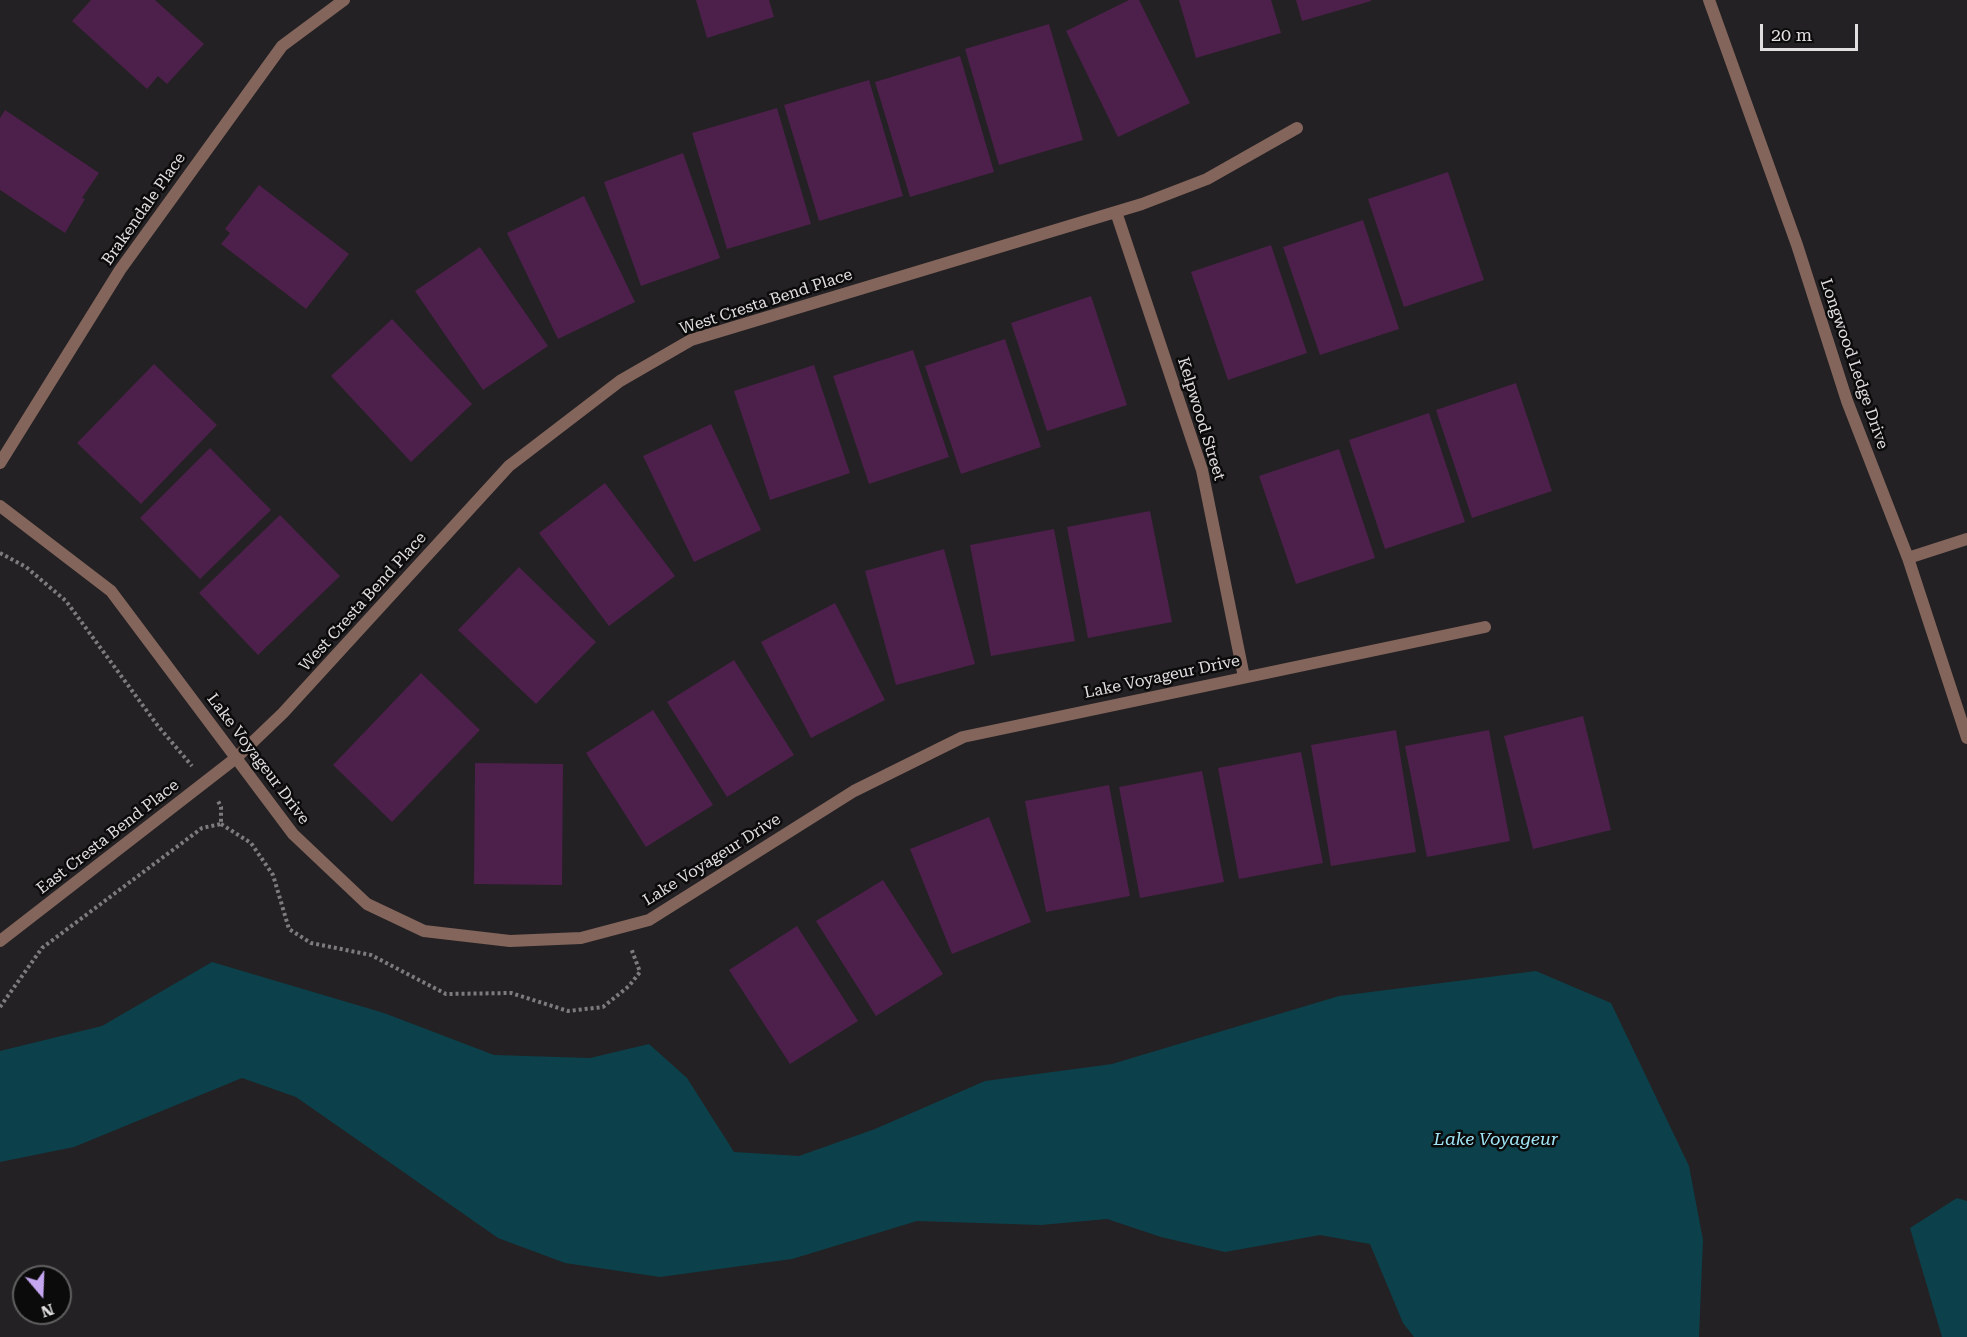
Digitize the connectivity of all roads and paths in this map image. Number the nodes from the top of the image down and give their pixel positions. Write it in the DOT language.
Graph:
graph roads {
  1 [pos="344,0"];
  2 [pos="1709,0"];
  3 [pos="1297,128"];
  4 [pos="1116,212"];
  5 [pos="0,463"];
  6 [pos="0,506"];
  7 [pos="1967,539"];
  8 [pos="0,553"];
  9 [pos="1908,558"];
  10 [pos="1485,627"];
  11 [pos="1244,677"];
  12 [pos="1967,738"];
  13 [pos="236,758"];
  14 [pos="206,782"];
  15 [pos="0,942"];
  16 [pos="0,1007"];
  1 -- 5 [label="street, Brakendale Place"];
  2 -- 9 [label="street, Longwood Ledge Drive"];
  3 -- 4 [label="street, West Cresta Bend Place"];
  4 -- 11 [label="street, Kelpwood Street"];
  4 -- 13 [label="street, West Cresta Bend Place"];
  6 -- 13 [label="street, Lake Voyageur Drive"];
  7 -- 9 [label="street"];
  8 -- 14 [label="path"];
  9 -- 12 [label="street, Longwood Ledge Drive"];
  10 -- 11 [label="street, Lake Voyageur Drive"];
  11 -- 13 [label="street, Lake Voyageur Drive"];
  13 -- 14 [label="street, East Cresta Bend Place"];
  14 -- 15 [label="street, East Cresta Bend Place"];
  14 -- 16 [label="path"];
}
